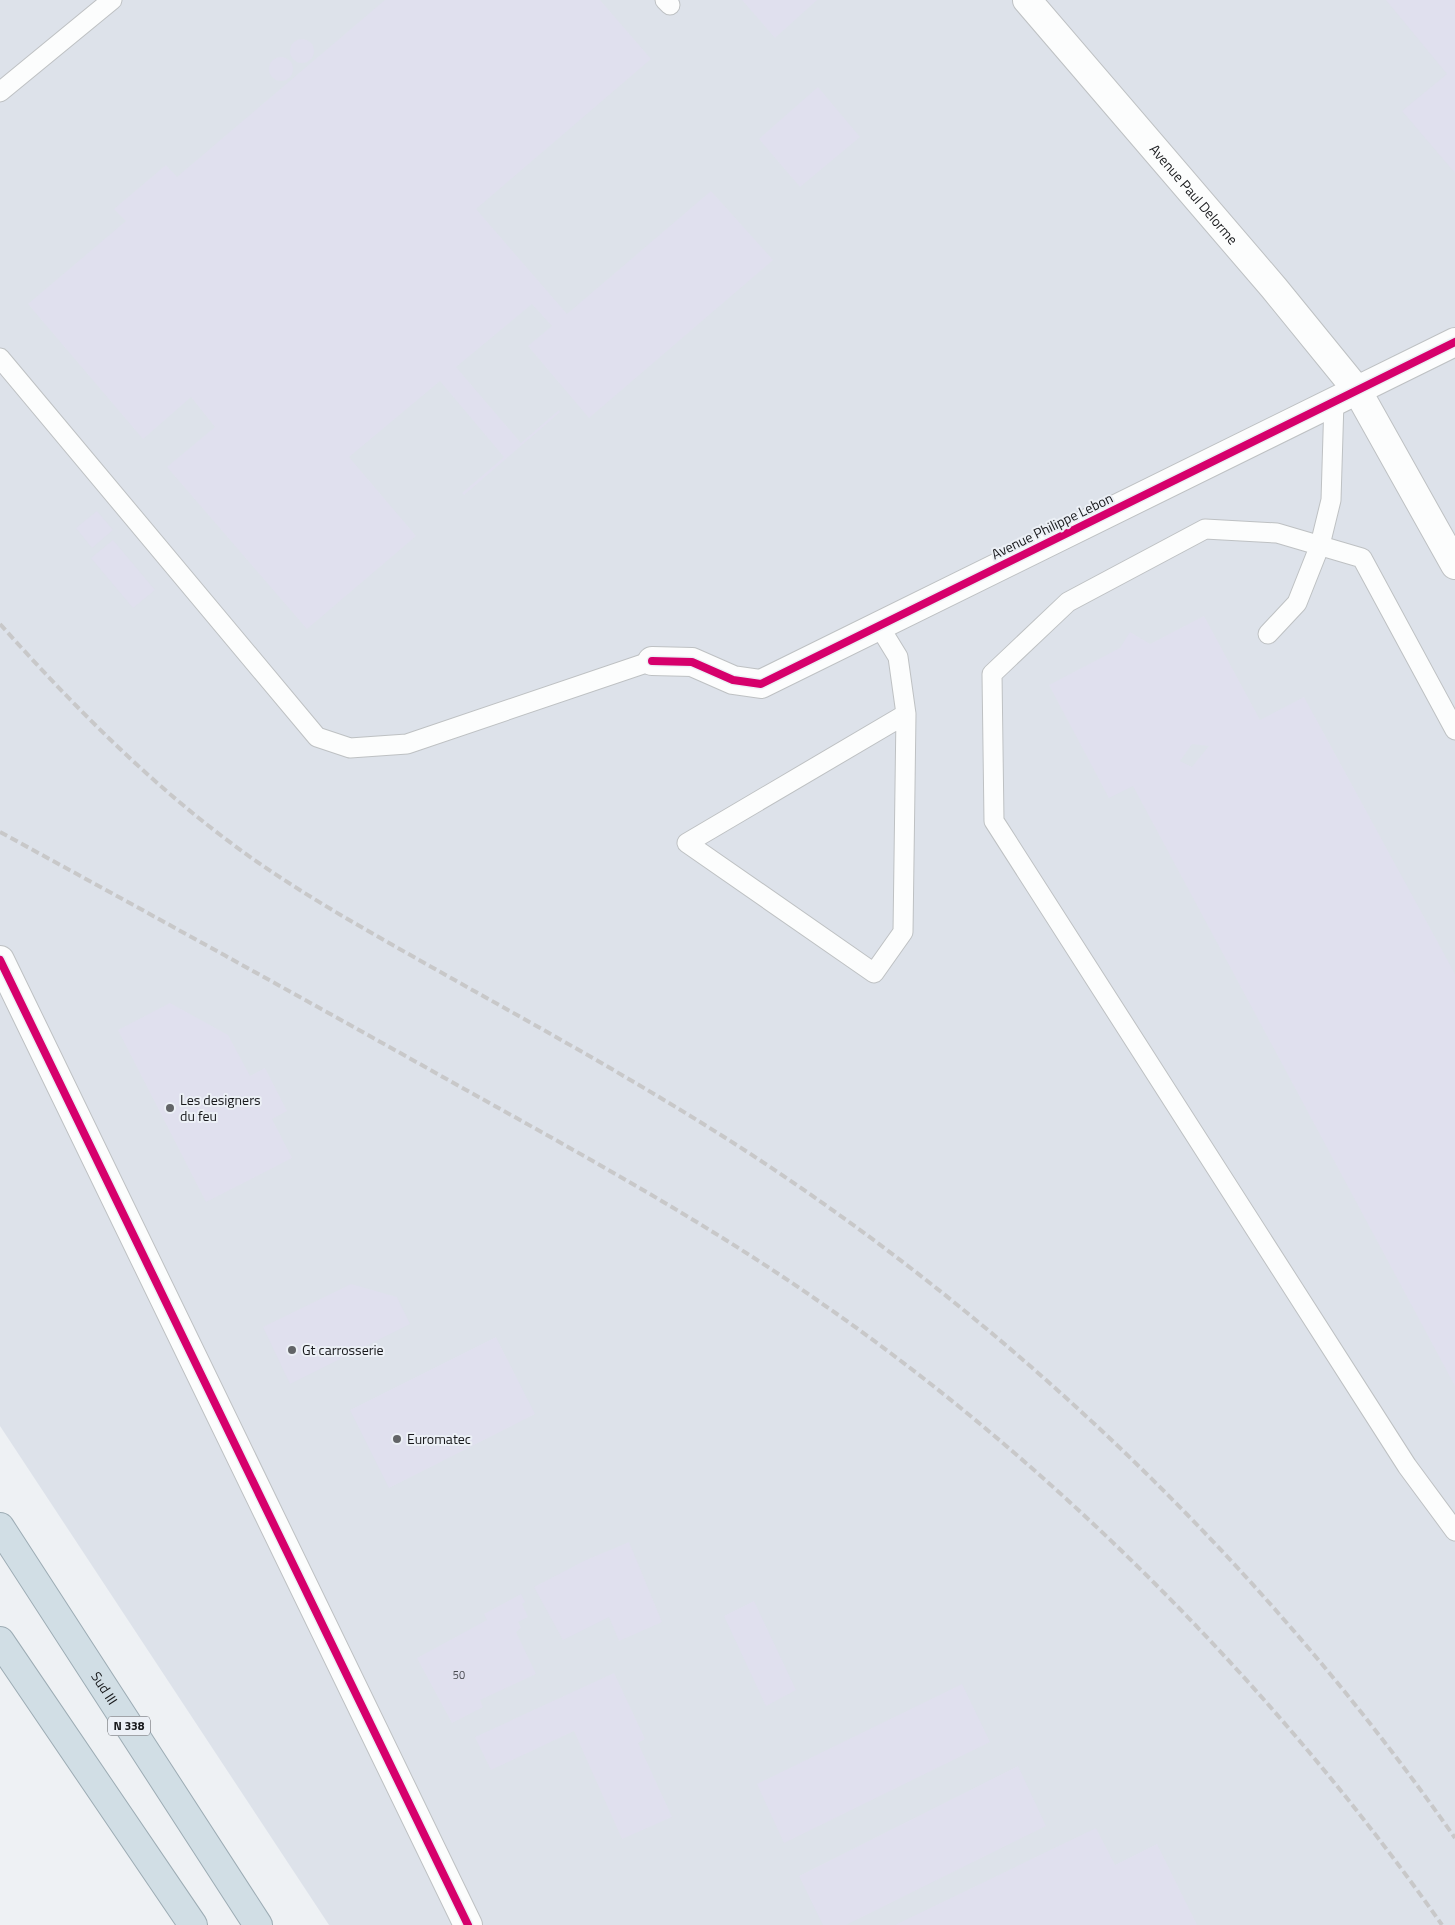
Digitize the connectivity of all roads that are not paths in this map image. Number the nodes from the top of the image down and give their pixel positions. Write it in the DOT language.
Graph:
graph roads {
  1 [pos="112,0"];
  2 [pos="1027,0"];
  3 [pos="0,92"];
  4 [pos="1455,342"];
  5 [pos="0,358"];
  6 [pos="1346,396"];
  7 [pos="1320,545"];
  8 [pos="1455,566"];
  9 [pos="879,626"];
  10 [pos="1268,634"];
  11 [pos="652,661"];
  12 [pos="906,714"];
  13 [pos="1455,730"];
  14 [pos="0,960"];
  15 [pos="0,1527"];
  16 [pos="1455,1531"];
  17 [pos="0,1641"];
  18 [pos="193,1925"];
  19 [pos="258,1925"];
  20 [pos="468,1925"];
  1 -- 3 [label="lane"];
  2 -- 6 [label="street, Avenue Paul Delorme"];
  4 -- 6 [label="street, Avenue Philippe Lebon"];
  5 -- 11 [label="lane"];
  6 -- 7 [label="lane"];
  6 -- 8 [label="street, Avenue Paul Delorme"];
  6 -- 9 [label="street, Avenue Philippe Lebon"];
  7 -- 10 [label="lane"];
  7 -- 13 [label="lane"];
  7 -- 16 [label="lane"];
  9 -- 11 [label="street, Avenue Philippe Lebon"];
  9 -- 12 [label="lane"];
  12 -- 12 [label="lane"];
  14 -- 20 [label="street"];
  15 -- 19 [label="highway, Sud III / N 338"];
  17 -- 18 [label="highway"];
}
